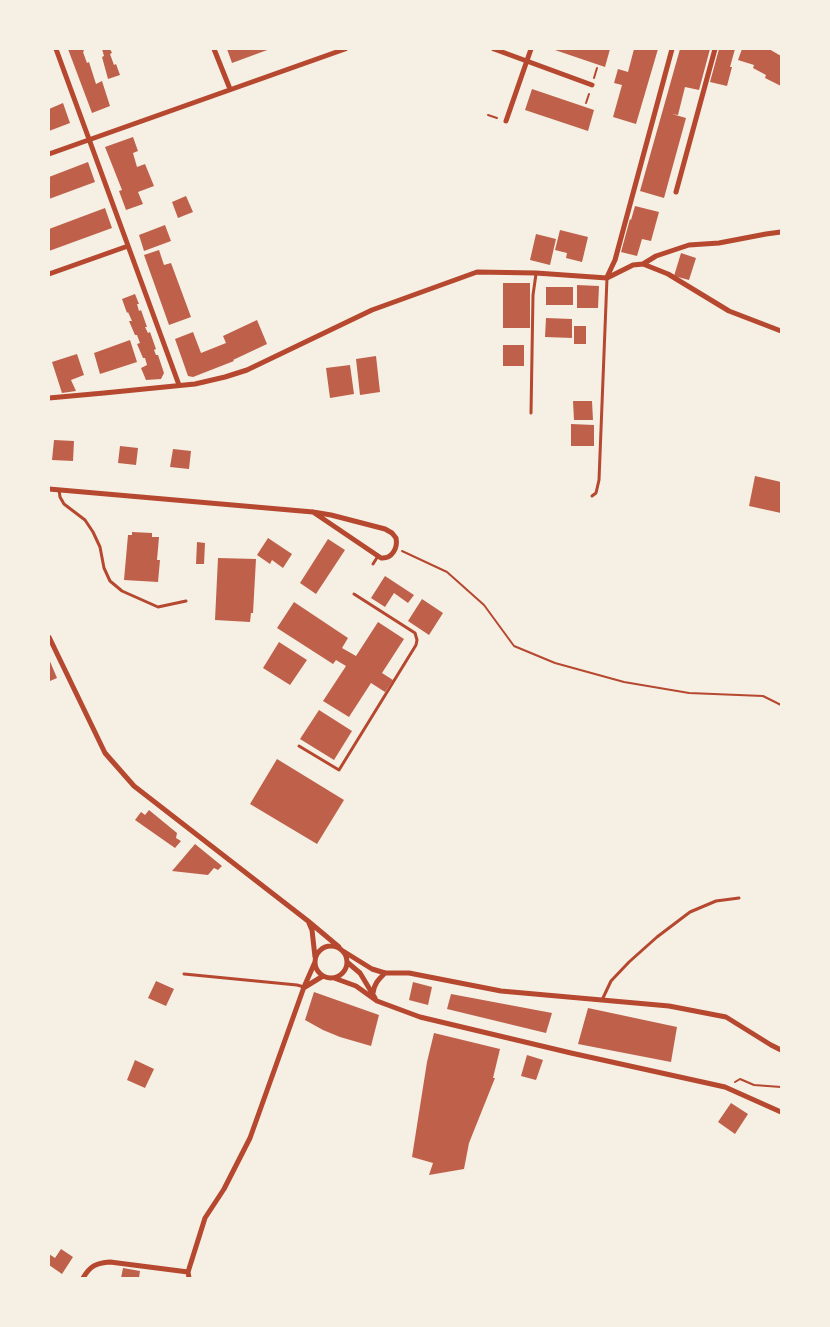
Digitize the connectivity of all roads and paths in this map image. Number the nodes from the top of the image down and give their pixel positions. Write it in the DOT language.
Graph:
graph roads {
  1 [pos="56,49"];
  2 [pos="214,49"];
  3 [pos="345,49"];
  4 [pos="494,49"];
  5 [pos="531,49"];
  6 [pos="672,49"];
  7 [pos="715,49"];
  8 [pos="526,61"];
  9 [pos="592,84"];
  10 [pos="230,89"];
  11 [pos="506,121"];
  12 [pos="89,139"];
  13 [pos="49,154"];
  14 [pos="676,192"];
  15 [pos="781,232"];
  16 [pos="128,246"];
  17 [pos="643,264"];
  18 [pos="536,273"];
  19 [pos="49,274"];
  20 [pos="607,278"];
  21 [pos="781,331"];
  22 [pos="179,385"];
  23 [pos="49,398"];
  24 [pos="530,413"];
  25 [pos="49,489"];
  26 [pos="59,490"];
  27 [pos="592,496"];
  28 [pos="313,512"];
  29 [pos="396,548"];
  30 [pos="378,556"];
  31 [pos="373,564"];
  32 [pos="354,594"];
  33 [pos="186,601"];
  34 [pos="49,637"];
  35 [pos="781,706"];
  36 [pos="299,746"];
  37 [pos="739,898"];
  38 [pos="308,921"];
  39 [pos="341,949"];
  40 [pos="315,960"];
  41 [pos="348,962"];
  42 [pos="184,974"];
  43 [pos="385,974"];
  44 [pos="323,976"];
  45 [pos="334,978"];
  46 [pos="304,987"];
  47 [pos="372,994"];
  48 [pos="602,1000"];
  49 [pos="377,1001"];
  50 [pos="781,1050"];
  51 [pos="725,1087"];
  52 [pos="781,1087"];
  53 [pos="781,1112"];
  54 [pos="188,1275"];
  55 [pos="82,1278"];
  1 -- 12 [label="street"];
  2 -- 10 [label="street"];
  3 -- 10 [label="street"];
  4 -- 8 [label="street"];
  5 -- 8 [label="street"];
  6 -- 20 [label="street"];
  7 -- 14 [label="street"];
  8 -- 9 [label="street"];
  8 -- 11 [label="street"];
  10 -- 12 [label="street"];
  12 -- 13 [label="street"];
  12 -- 16 [label="street"];
  15 -- 17 [label="street"];
  16 -- 19 [label="street"];
  16 -- 22 [label="street"];
  17 -- 20 [label="street"];
  17 -- 21 [label="street"];
  18 -- 20 [label="street"];
  18 -- 22 [label="street"];
  18 -- 24 [label="lane"];
  20 -- 27 [label="lane"];
  22 -- 23 [label="street"];
  25 -- 26 [label="street"];
  26 -- 28 [label="street"];
  26 -- 33 [label="lane"];
  28 -- 29 [label="street"];
  28 -- 30 [label="street"];
  29 -- 30 [label="street"];
  29 -- 35 [label="path"];
  30 -- 31 [label="lane"];
  32 -- 36 [label="lane"];
  34 -- 38 [label="street"];
  37 -- 48 [label="lane"];
  38 -- 39 [label="street"];
  38 -- 40 [label="street"];
  39 -- 40 [label="street"];
  39 -- 41 [label="street"];
  39 -- 43 [label="street"];
  40 -- 44 [label="street"];
  40 -- 46 [label="street"];
  41 -- 45 [label="street"];
  41 -- 47 [label="street"];
  42 -- 46 [label="lane"];
  43 -- 47 [label="street"];
  43 -- 48 [label="street"];
  44 -- 45 [label="street"];
  44 -- 46 [label="street"];
  45 -- 49 [label="street"];
  46 -- 54 [label="street"];
  47 -- 49 [label="street"];
  48 -- 50 [label="street"];
  49 -- 51 [label="street"];
  51 -- 52 [label="path"];
  51 -- 53 [label="street"];
  54 -- 55 [label="street"];
}
